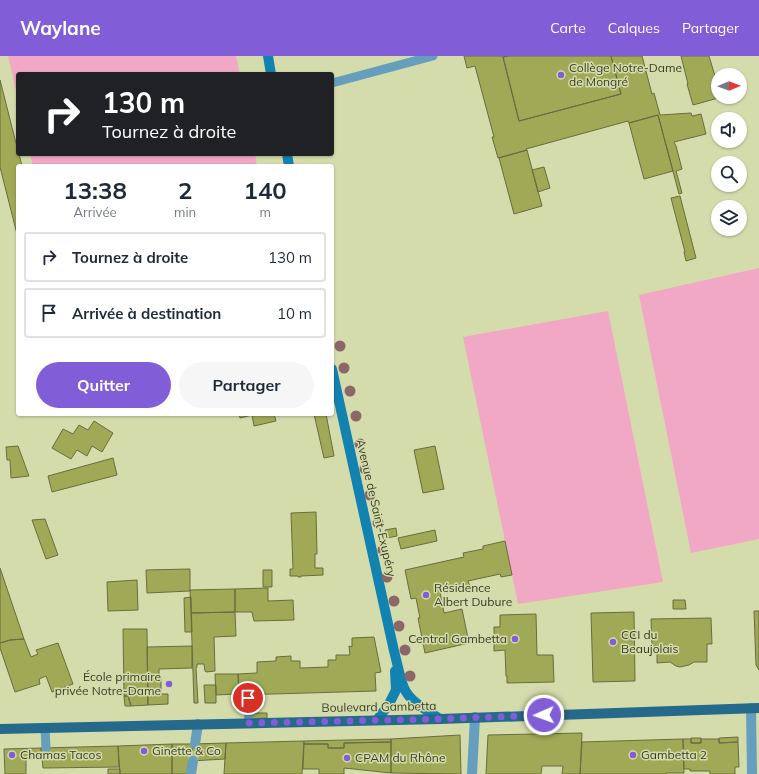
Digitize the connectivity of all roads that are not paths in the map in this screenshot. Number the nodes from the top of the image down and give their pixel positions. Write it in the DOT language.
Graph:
graph roads {
  1 [pos="268,56"];
  2 [pos="433,56"];
  3 [pos="271,72"];
  4 [pos="334,82"];
  5 [pos="334,378"];
  6 [pos="394,651"];
  7 [pos="248,698"];
  8 [pos="755,708"];
  9 [pos="475,717"];
  10 [pos="440,719"];
  11 [pos="377,720"];
  12 [pos="249,723"];
  13 [pos="198,724"];
  14 [pos="45,728"];
  15 [pos="0,729"];
  16 [pos="195,744"];
  17 [pos="46,748"];
  18 [pos="193,761"];
  19 [pos="191,774"];
  20 [pos="472,774"];
  21 [pos="752,774"];
  1 -- 3 [label="street"];
  2 -- 4 [label="lane"];
  5 -- 6 [label="street, Avenue de Saint-Exupéry"];
  6 -- 10 [label="street, Avenue de Saint-Exupéry"];
  6 -- 11 [label="street, Avenue de Saint-Exupéry"];
  7 -- 12 [label="lane"];
  8 -- 9 [label="main road, Boulevard Gambetta"];
  8 -- 21 [label="street"];
  9 -- 10 [label="main road, Boulevard Gambetta"];
  9 -- 20 [label="street"];
  10 -- 11 [label="main road, Boulevard Gambetta"];
  11 -- 12 [label="main road, Boulevard Gambetta"];
  12 -- 13 [label="main road, Boulevard Gambetta"];
  13 -- 14 [label="main road, Boulevard Gambetta"];
  13 -- 16 [label="street"];
  14 -- 15 [label="main road, Boulevard Gambetta"];
  14 -- 17 [label="lane"];
  18 -- 19 [label="street"];
}
